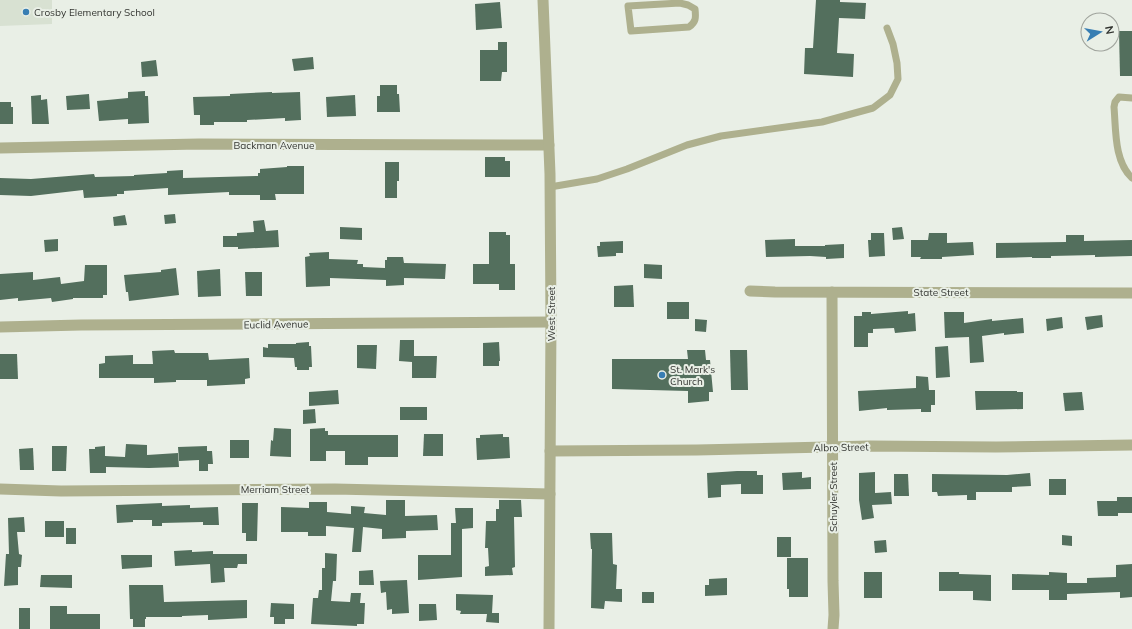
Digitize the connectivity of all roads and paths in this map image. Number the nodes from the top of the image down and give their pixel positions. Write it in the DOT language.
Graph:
graph roads {
  1 [pos="543,0"];
  2 [pos="628,3"];
  3 [pos="887,28"];
  4 [pos="1132,98"];
  5 [pos="548,145"];
  6 [pos="0,148"];
  7 [pos="1132,178"];
  8 [pos="550,187"];
  9 [pos="750,291"];
  10 [pos="832,292"];
  11 [pos="1132,293"];
  12 [pos="551,322"];
  13 [pos="0,326"];
  14 [pos="1132,445"];
  15 [pos="832,447"];
  16 [pos="550,451"];
  17 [pos="0,489"];
  18 [pos="550,494"];
  19 [pos="549,629"];
  20 [pos="833,629"];
  1 -- 5 [label="street, West Street"];
  2 -- 2 [label="lane"];
  3 -- 8 [label="lane"];
  4 -- 7 [label="lane"];
  5 -- 6 [label="street, Backman Avenue"];
  5 -- 8 [label="street, West Street"];
  8 -- 12 [label="street, West Street"];
  9 -- 10 [label="street, State Street"];
  10 -- 11 [label="street, State Street"];
  10 -- 15 [label="street, Schuyler Street"];
  12 -- 13 [label="street, Euclid Avenue"];
  12 -- 16 [label="street, West Street"];
  14 -- 15 [label="street, Albro Street"];
  15 -- 16 [label="street, Albro Street"];
  15 -- 20 [label="street, Schuyler Street"];
  16 -- 18 [label="street, West Street"];
  17 -- 18 [label="street, Merriam Street"];
  18 -- 19 [label="street, West Street"];
}
